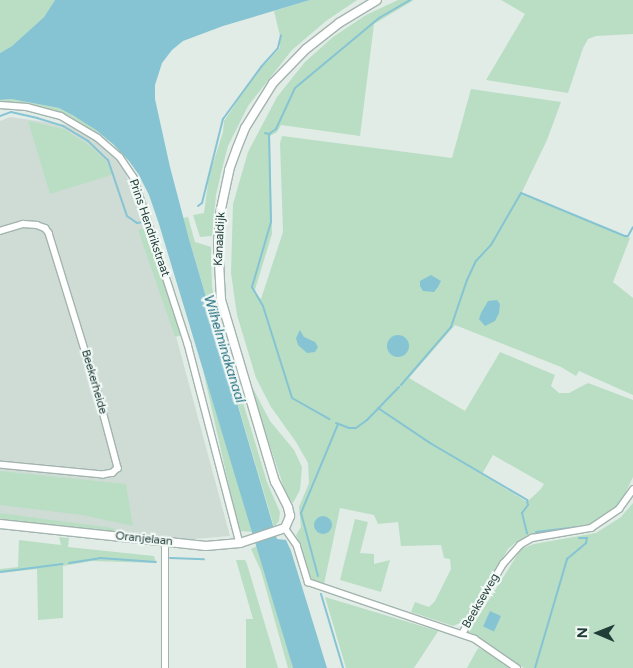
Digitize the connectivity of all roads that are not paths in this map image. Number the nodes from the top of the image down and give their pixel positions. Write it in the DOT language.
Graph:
graph roads {
  1 [pos="378,0"];
  2 [pos="0,105"];
  3 [pos="0,231"];
  4 [pos="0,465"];
  5 [pos="633,490"];
  6 [pos="0,524"];
  7 [pos="282,529"];
  8 [pos="165,542"];
  9 [pos="240,543"];
  10 [pos="462,634"];
  11 [pos="165,668"];
  12 [pos="517,668"];
  1 -- 7 [label="main road, Kanaaldijk"];
  2 -- 9 [label="street, Prins Hendrikstraat"];
  3 -- 4 [label="street, Beekerheide"];
  5 -- 10 [label="street, Beekseweg"];
  6 -- 8 [label="main road, Oranjelaan"];
  7 -- 9 [label="main road, Oranjelaan"];
  7 -- 10 [label="street, Beekseweg"];
  8 -- 9 [label="main road, Oranjelaan"];
  8 -- 11 [label="street"];
  10 -- 12 [label="street"];
}
